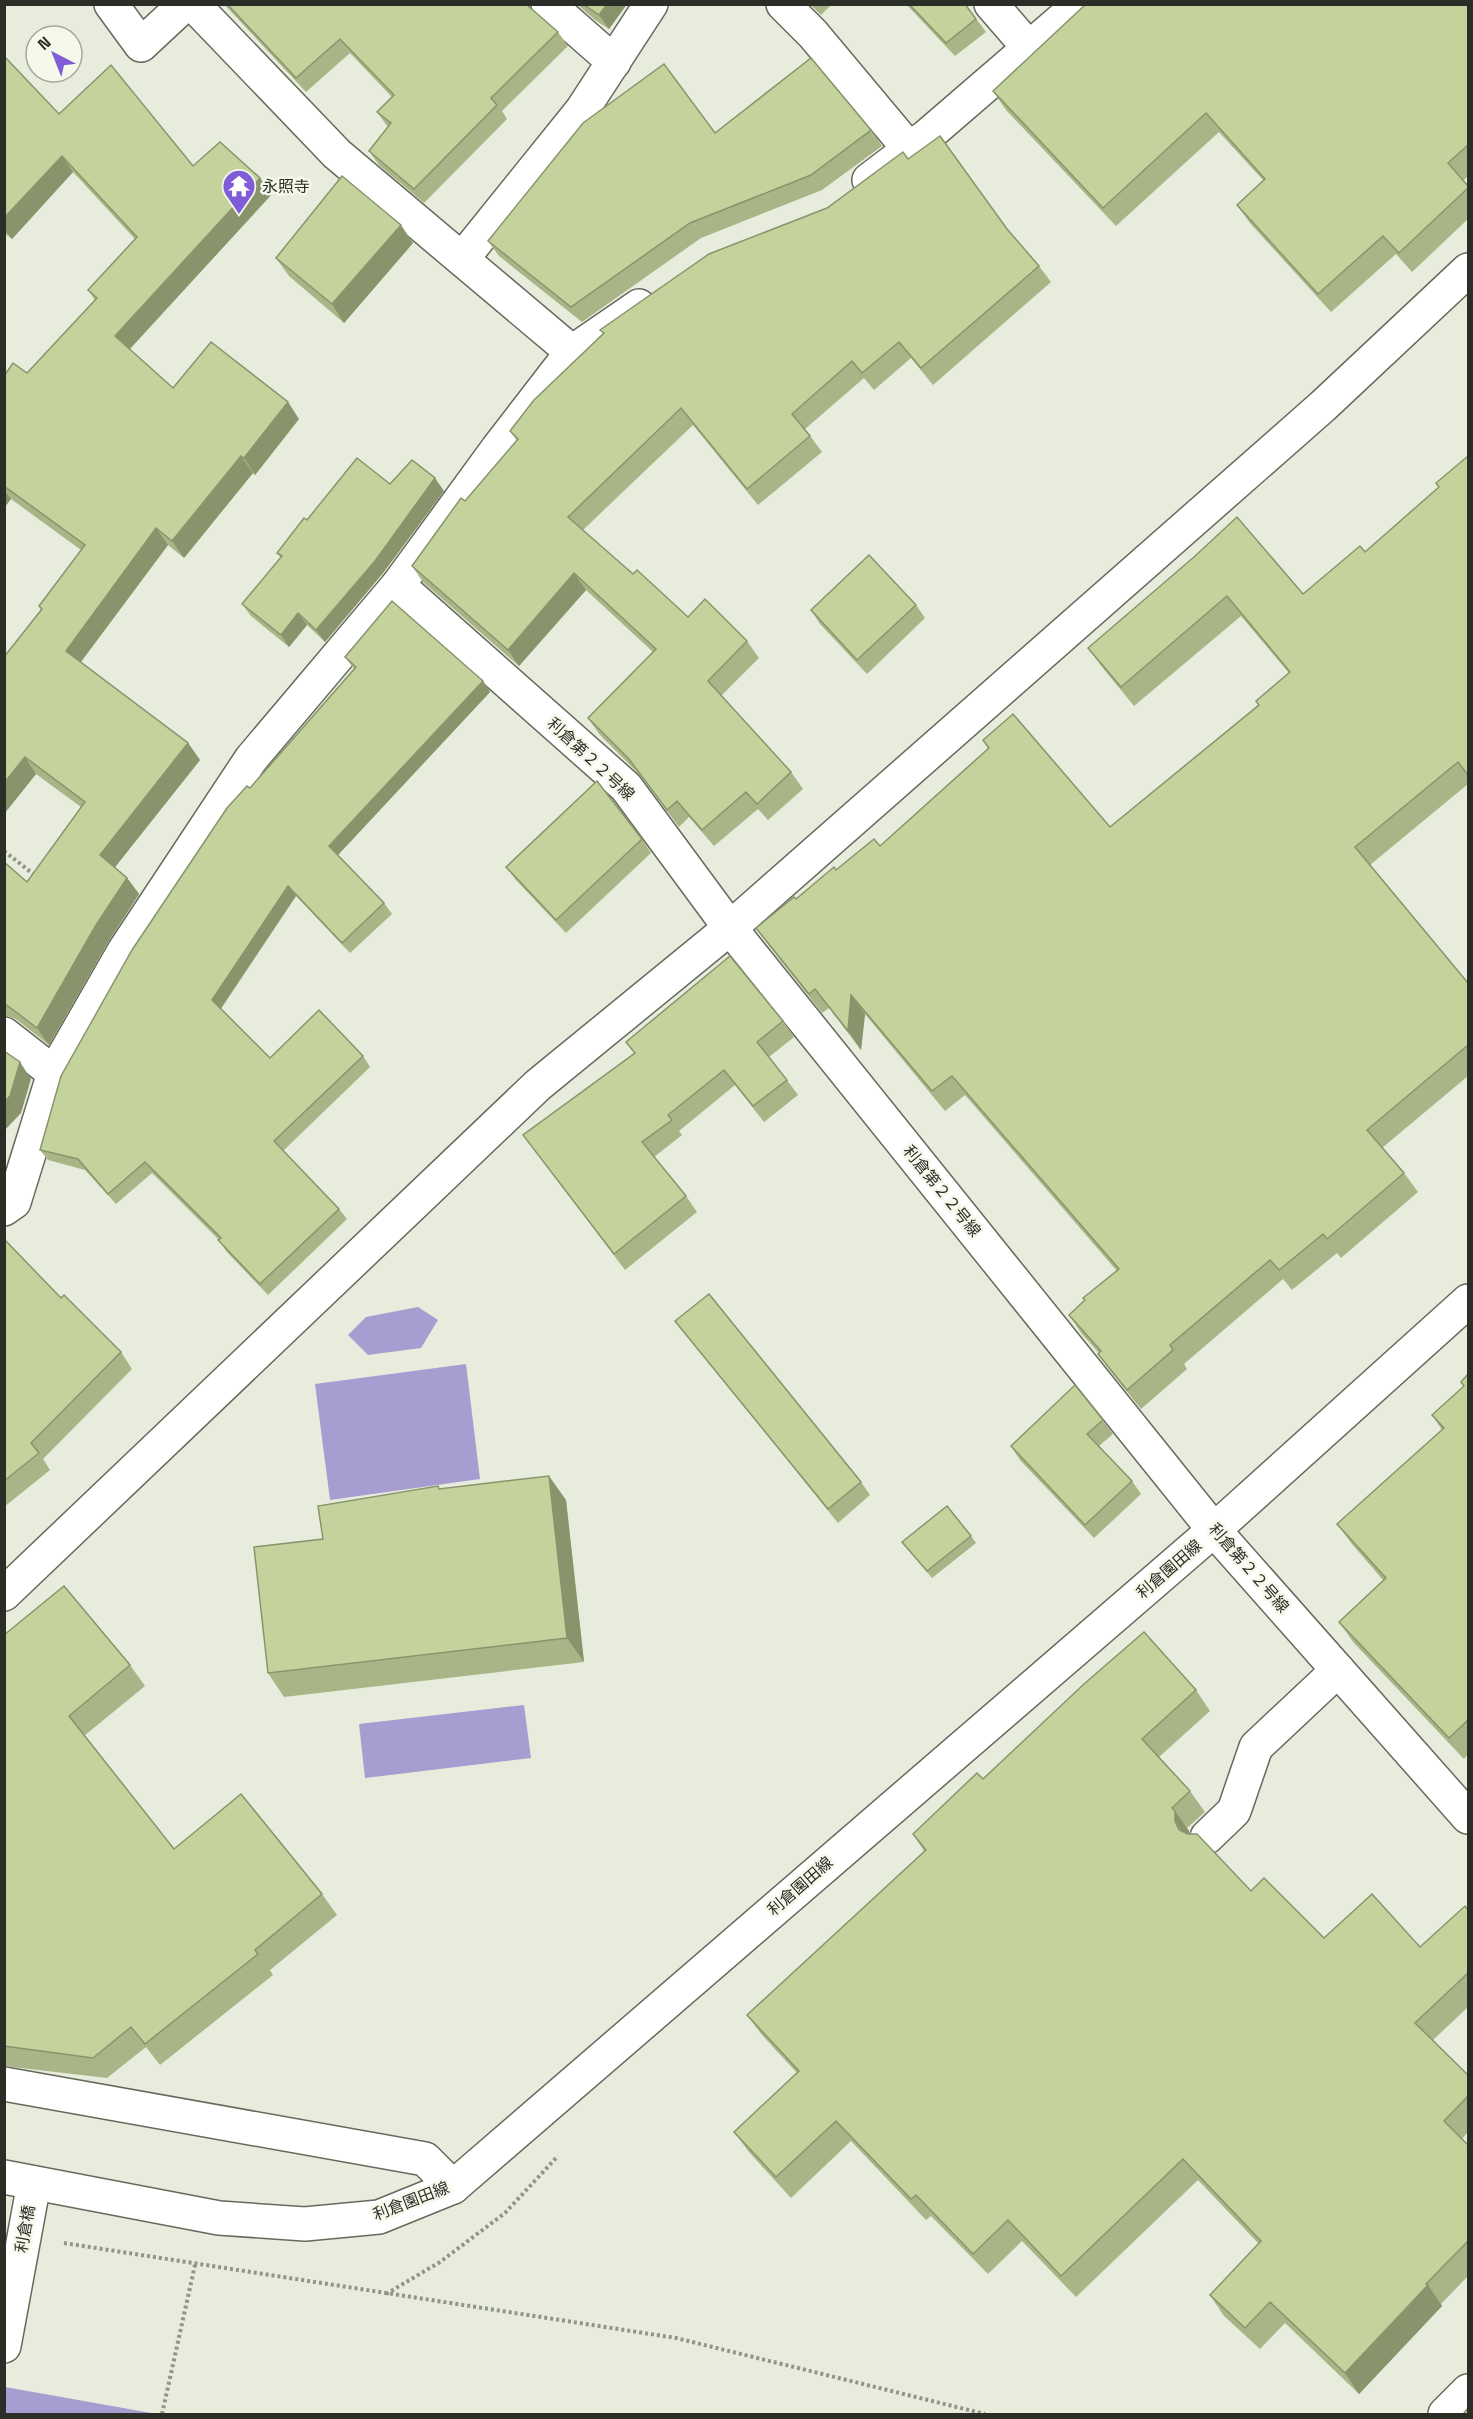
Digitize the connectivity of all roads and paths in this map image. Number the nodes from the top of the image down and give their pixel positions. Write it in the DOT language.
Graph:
graph roads {
  1 [pos="111,4"];
  2 [pos="185,4"];
  3 [pos="193,4"];
  4 [pos="548,4"];
  5 [pos="651,4"];
  6 [pos="783,4"];
  7 [pos="991,4"];
  8 [pos="1080,4"];
  9 [pos="1029,48"];
  10 [pos="614,62"];
  11 [pos="910,150"];
  12 [pos="849,194"];
  13 [pos="462,259"];
  14 [pos="1468,270"];
  15 [pos="666,287"];
  16 [pos="572,352"];
  17 [pos="398,585"];
  18 [pos="4,851"];
  19 [pos="46,885"];
  20 [pos="730,928"];
  21 [pos="4,1034"];
  22 [pos="54,1073"];
  23 [pos="4,1209"];
  24 [pos="1468,1301"];
  25 [pos="1215,1530"];
  26 [pos="4,1594"];
  27 [pos="1338,1670"];
  28 [pos="1468,1817"];
  29 [pos="1207,1837"];
  30 [pos="4,2084"];
  31 [pos="19,2180"];
  32 [pos="453,2187"];
  33 [pos="24,2237"];
  34 [pos="195,2265"];
  35 [pos="4,2346"];
  36 [pos="1468,2391"];
  37 [pos="162,2415"];
  38 [pos="985,2415"];
  39 [pos="1445,2415"];
  1 -- 2 [label="street"];
  3 -- 13 [label="street"];
  4 -- 10 [label="street"];
  5 -- 10 [label="street"];
  6 -- 11 [label="street"];
  7 -- 9 [label="street"];
  8 -- 9 [label="street"];
  9 -- 11 [label="street"];
  10 -- 13 [label="street"];
  11 -- 12 [label="street"];
  13 -- 16 [label="street"];
  14 -- 20 [label="street"];
  15 -- 16 [label="street"];
  16 -- 17 [label="street"];
  17 -- 20 [label="street, 利倉第２２号線"];
  17 -- 22 [label="street"];
  18 -- 19 [label="path"];
  20 -- 25 [label="street, 利倉第２２号線"];
  20 -- 26 [label="street"];
  21 -- 22 [label="street"];
  22 -- 23 [label="street"];
  24 -- 25 [label="street, 利倉園田線"];
  25 -- 27 [label="street, 利倉第２２号線"];
  25 -- 32 [label="street, 利倉園田線"];
  27 -- 28 [label="street, 利倉第２２号線"];
  27 -- 29 [label="street"];
  30 -- 32 [label="street"];
  31 -- 32 [label="street, 利倉園田線"];
  31 -- 33 [label="street, 利倉橋"];
  33 -- 34 [label="path"];
  33 -- 35 [label="street, 利倉橋"];
  34 -- 37 [label="path"];
  34 -- 38 [label="path"];
  36 -- 39 [label="street"];
}
